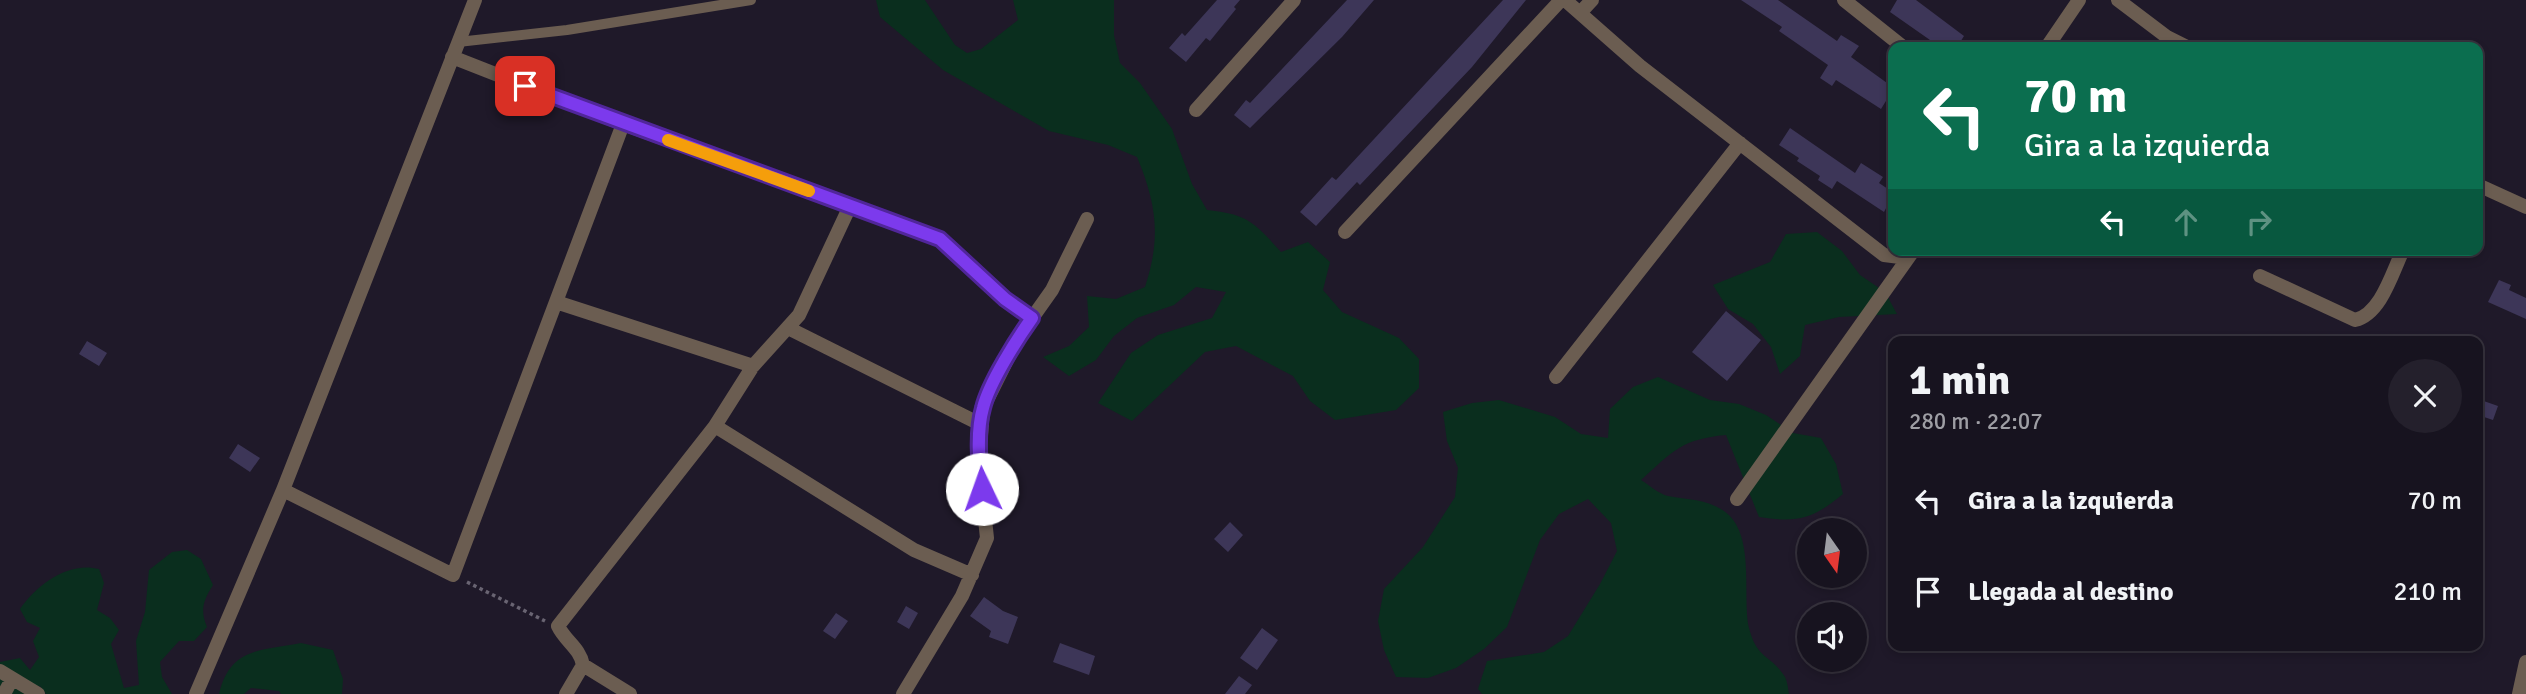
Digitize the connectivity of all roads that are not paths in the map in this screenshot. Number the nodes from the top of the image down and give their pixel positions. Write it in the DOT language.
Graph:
graph roads {
  1 [pos="475,0"];
  2 [pos="751,0"];
  3 [pos="1294,0"];
  4 [pos="1563,0"];
  5 [pos="1592,0"];
  6 [pos="1844,0"];
  7 [pos="2079,0"];
  8 [pos="2118,0"];
  9 [pos="1580,13"];
  10 [pos="458,42"];
  11 [pos="1897,42"];
  12 [pos="2050,42"];
  13 [pos="2177,42"];
  14 [pos="452,57"];
  15 [pos="1196,110"];
  16 [pos="623,124"];
  17 [pos="1740,143"];
  18 [pos="2483,187"];
  19 [pos="850,206"];
  20 [pos="2526,207"];
  21 [pos="1087,219"];
  22 [pos="1345,232"];
  23 [pos="1888,255"];
  24 [pos="1910,256"];
  25 [pos="2400,256"];
  26 [pos="2260,276"];
  27 [pos="556,302"];
  28 [pos="1032,318"];
  29 [pos="788,328"];
  30 [pos="753,366"];
  31 [pos="1556,377"];
  32 [pos="982,425"];
  33 [pos="715,426"];
  34 [pos="282,490"];
  35 [pos="1737,499"];
  36 [pos="972,575"];
  37 [pos="2526,662"];
  38 [pos="583,665"];
  39 [pos="6,675"];
  40 [pos="4,694"];
  41 [pos="38,694"];
  42 [pos="195,694"];
  43 [pos="566,694"];
  44 [pos="630,694"];
  45 [pos="903,694"];
  46 [pos="2519,694"];
  1 -- 10 [label="street"];
  2 -- 10 [label="lane"];
  3 -- 15 [label="street"];
  4 -- 9 [label="street"];
  4 -- 22 [label="street"];
  5 -- 9 [label="street"];
  6 -- 11 [label="street"];
  7 -- 12 [label="street"];
  8 -- 13 [label="street"];
  9 -- 17 [label="street"];
  10 -- 14 [label="street"];
  14 -- 16 [label="street"];
  14 -- 34 [label="street"];
  16 -- 19 [label="street"];
  16 -- 27 [label="street"];
  17 -- 23 [label="street"];
  17 -- 31 [label="street"];
  18 -- 20 [label="street"];
  19 -- 28 [label="street"];
  19 -- 29 [label="street"];
  21 -- 28 [label="street"];
  24 -- 35 [label="street"];
  25 -- 26 [label="street"];
  27 -- 30 [label="street"];
  27 -- 34 [label="street"];
  28 -- 32 [label="street"];
  29 -- 30 [label="street"];
  29 -- 32 [label="street"];
  30 -- 33 [label="street"];
  32 -- 36 [label="street"];
  33 -- 36 [label="street"];
  33 -- 38 [label="street"];
  34 -- 42 [label="street"];
  36 -- 45 [label="street"];
  37 -- 46 [label="street"];
  38 -- 43 [label="street"];
  38 -- 44 [label="street"];
  39 -- 40 [label="street"];
  39 -- 41 [label="street"];
}
